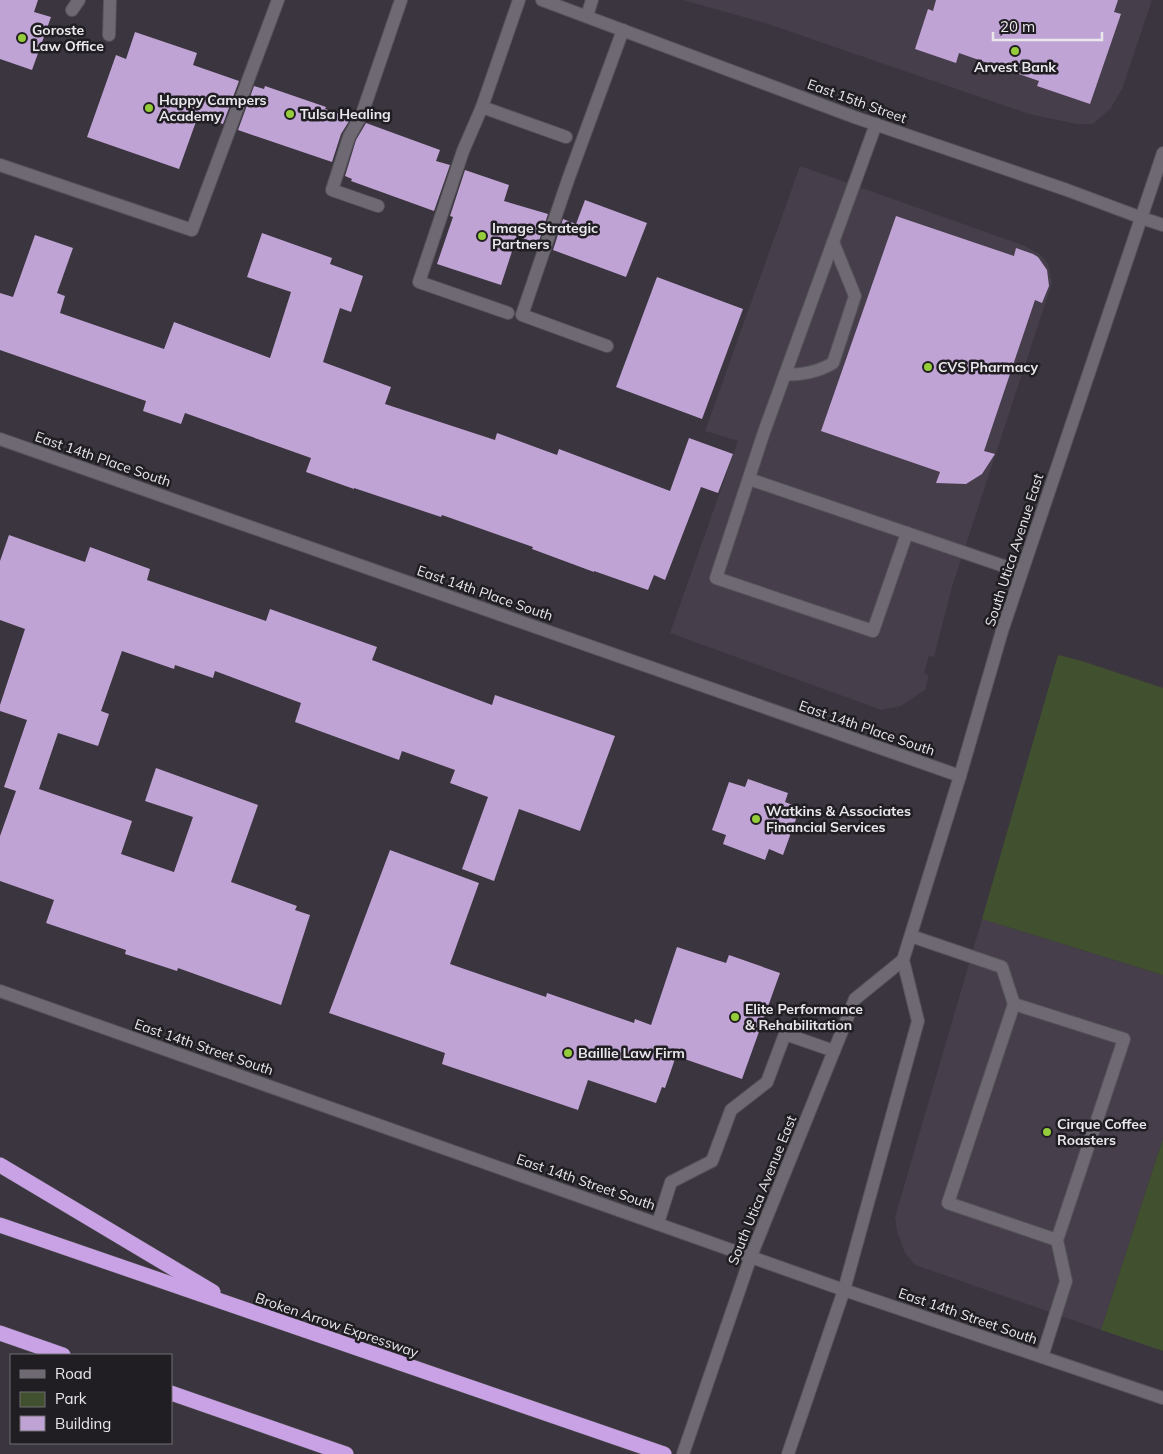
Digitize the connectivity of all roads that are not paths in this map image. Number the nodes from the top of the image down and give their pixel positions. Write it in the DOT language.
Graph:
graph roads {
  1 [pos="110,0"];
  2 [pos="278,0"];
  3 [pos="401,0"];
  4 [pos="519,0"];
  5 [pos="542,0"];
  6 [pos="592,0"];
  7 [pos="587,16"];
  8 [pos="623,30"];
  9 [pos="110,35"];
  10 [pos="482,106"];
  11 [pos="876,124"];
  12 [pos="566,137"];
  13 [pos="1163,154"];
  14 [pos="0,164"];
  15 [pos="378,206"];
  16 [pos="1142,218"];
  17 [pos="1163,225"];
  18 [pos="833,242"];
  19 [pos="508,313"];
  20 [pos="607,346"];
  21 [pos="785,374"];
  22 [pos="0,439"];
  23 [pos="749,479"];
  24 [pos="907,533"];
  25 [pos="1021,572"];
  26 [pos="960,776"];
  27 [pos="911,936"];
  28 [pos="903,960"];
  29 [pos="0,991"];
  30 [pos="1014,1004"];
  31 [pos="834,1051"];
  32 [pos="0,1165"];
  33 [pos="658,1223"];
  34 [pos="0,1225"];
  35 [pos="1057,1240"];
  36 [pos="751,1256"];
  37 [pos="844,1290"];
  38 [pos="242,1310"];
  39 [pos="0,1333"];
  40 [pos="0,1343"];
  41 [pos="57,1354"];
  42 [pos="59,1354"];
  43 [pos="1042,1357"];
  44 [pos="172,1393"];
  45 [pos="1163,1398"];
  46 [pos="346,1454"];
  47 [pos="664,1454"];
  48 [pos="683,1454"];
  49 [pos="788,1454"];
  1 -- 9 [label="main road"];
  2 -- 14 [label="main road"];
  3 -- 15 [label="main road"];
  4 -- 10 [label="main road"];
  5 -- 7 [label="main road, East 15th Street"];
  6 -- 7 [label="main road"];
  7 -- 8 [label="main road, East 15th Street"];
  8 -- 11 [label="main road, East 15th Street"];
  8 -- 20 [label="main road"];
  10 -- 12 [label="main road"];
  10 -- 19 [label="main road"];
  11 -- 16 [label="main road, East 15th Street"];
  11 -- 18 [label="main road"];
  13 -- 16 [label="main road, South Utica Avenue East"];
  16 -- 17 [label="main road, East 15th Street"];
  16 -- 25 [label="main road, South Utica Avenue East"];
  18 -- 21 [label="main road"];
  18 -- 21 [label="main road"];
  21 -- 23 [label="main road"];
  22 -- 26 [label="main road, East 14th Place South"];
  23 -- 24 [label="main road"];
  23 -- 24 [label="main road"];
  24 -- 25 [label="main road"];
  25 -- 26 [label="main road, South Utica Avenue East"];
  26 -- 27 [label="main road, South Utica Avenue East"];
  27 -- 28 [label="main road, South Utica Avenue East"];
  27 -- 30 [label="main road"];
  28 -- 31 [label="main road, South Utica Avenue East"];
  28 -- 37 [label="main road"];
  29 -- 33 [label="main road, East 14th Street South"];
  30 -- 35 [label="main road"];
  30 -- 35 [label="main road"];
  31 -- 33 [label="main road"];
  31 -- 36 [label="main road, South Utica Avenue East"];
  32 -- 38 [label="highway"];
  33 -- 36 [label="main road, East 14th Street South"];
  34 -- 38 [label="highway, Broken Arrow Expressway"];
  35 -- 43 [label="main road"];
  36 -- 37 [label="main road, East 14th Street South"];
  36 -- 48 [label="main road, South Utica Avenue East"];
  37 -- 43 [label="main road, East 14th Street South"];
  37 -- 49 [label="main road"];
  38 -- 47 [label="highway, Broken Arrow Expressway"];
  39 -- 42 [label="highway"];
  40 -- 41 [label="highway"];
  43 -- 45 [label="main road, East 14th Street South"];
  44 -- 46 [label="highway"];
}
